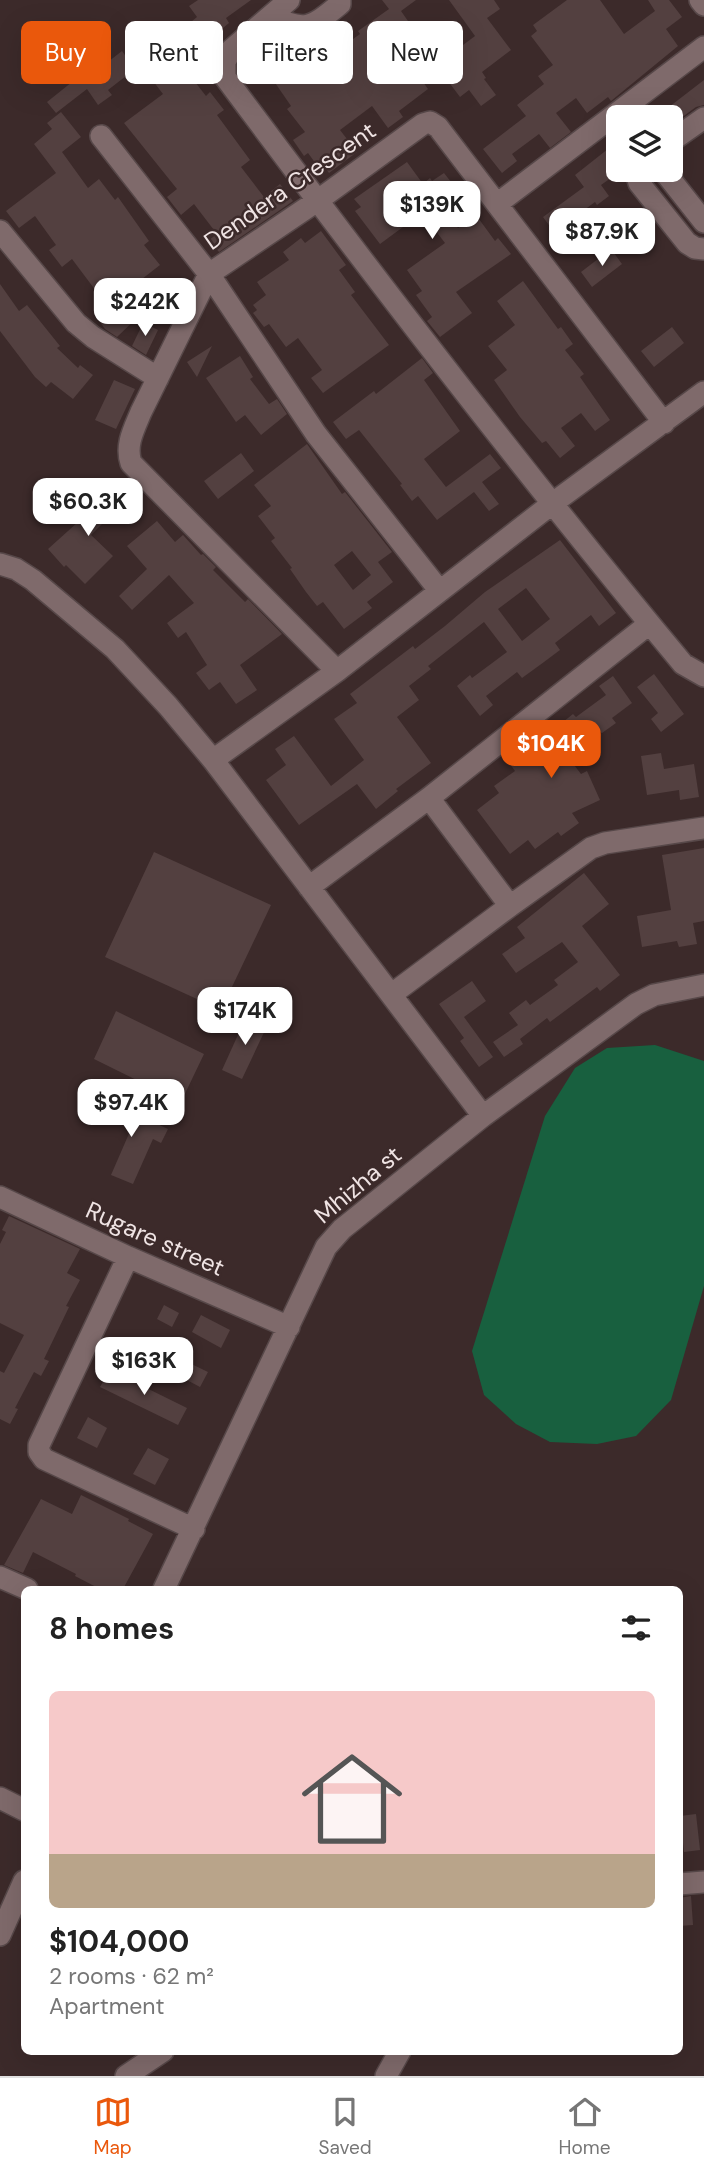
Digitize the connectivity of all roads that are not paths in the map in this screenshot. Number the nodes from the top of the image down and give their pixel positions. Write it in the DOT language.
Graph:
graph roads {
  1 [pos="289,0"];
  2 [pos="340,0"];
  3 [pos="700,0"];
  4 [pos="704,5"];
  5 [pos="271,16"];
  6 [pos="704,47"];
  7 [pos="634,105"];
  8 [pos="704,118"];
  9 [pos="606,126"];
  10 [pos="683,133"];
  11 [pos="101,136"];
  12 [pos="639,182"];
  13 [pos="672,182"];
  14 [pos="317,201"];
  15 [pos="496,204"];
  16 [pos="704,222"];
  17 [pos="0,231"];
  18 [pos="704,249"];
  19 [pos="209,274"];
  20 [pos="158,378"];
  21 [pos="704,392"];
  22 [pos="664,423"];
  23 [pos="553,503"];
  24 [pos="0,564"];
  25 [pos="439,590"];
  26 [pos="649,624"];
  27 [pos="337,671"];
  28 [pos="704,676"];
  29 [pos="212,760"];
  30 [pos="429,798"];
  31 [pos="704,828"];
  32 [pos="309,887"];
  33 [pos="510,906"];
  34 [pos="704,985"];
  35 [pos="392,994"];
  36 [pos="483,1116"];
  37 [pos="0,1197"];
  38 [pos="128,1257"];
  39 [pos="289,1327"];
  40 [pos="194,1529"];
  41 [pos="0,1577"];
  42 [pos="21,1586"];
  43 [pos="166,1586"];
  44 [pos="0,1798"];
  45 [pos="21,1808"];
  46 [pos="704,1882"];
  47 [pos="683,1884"];
  48 [pos="21,1888"];
  49 [pos="0,1935"];
  50 [pos="157,2055"];
  51 [pos="398,2055"];
  52 [pos="126,2076"];
  53 [pos="386,2076"];
  1 -- 5 [label="street"];
  2 -- 5 [label="street"];
  3 -- 4 [label="street"];
  5 -- 14 [label="street"];
  6 -- 7 [label="street"];
  8 -- 10 [label="street"];
  9 -- 15 [label="street"];
  11 -- 19 [label="street"];
  12 -- 18 [label="street"];
  13 -- 16 [label="street"];
  14 -- 15 [label="street, Dendera Crescent"];
  14 -- 19 [label="street, Dendera Crescent"];
  14 -- 23 [label="street"];
  15 -- 22 [label="street, Dendera Crescent"];
  17 -- 20 [label="street"];
  19 -- 20 [label="street, Dendera Crescent"];
  19 -- 25 [label="street"];
  20 -- 27 [label="street, Dendera Crescent"];
  21 -- 22 [label="street"];
  22 -- 23 [label="street"];
  23 -- 25 [label="street"];
  23 -- 26 [label="street"];
  24 -- 29 [label="street"];
  25 -- 27 [label="street"];
  26 -- 28 [label="street"];
  26 -- 30 [label="street"];
  27 -- 29 [label="street"];
  29 -- 32 [label="street"];
  30 -- 32 [label="street"];
  30 -- 33 [label="street"];
  31 -- 33 [label="street"];
  32 -- 35 [label="street"];
  33 -- 35 [label="street"];
  34 -- 36 [label="street, Mhizha st"];
  35 -- 36 [label="street"];
  36 -- 39 [label="street, Mhizha st"];
  37 -- 38 [label="street, Rugare street"];
  38 -- 39 [label="street, Rugare street"];
  38 -- 40 [label="street"];
  39 -- 40 [label="street, Mhizha st"];
  40 -- 43 [label="street, Mhizha st"];
  41 -- 42 [label="street"];
  44 -- 45 [label="street"];
  46 -- 47 [label="street"];
  48 -- 49 [label="street"];
  50 -- 52 [label="street"];
  51 -- 53 [label="street"];
}
